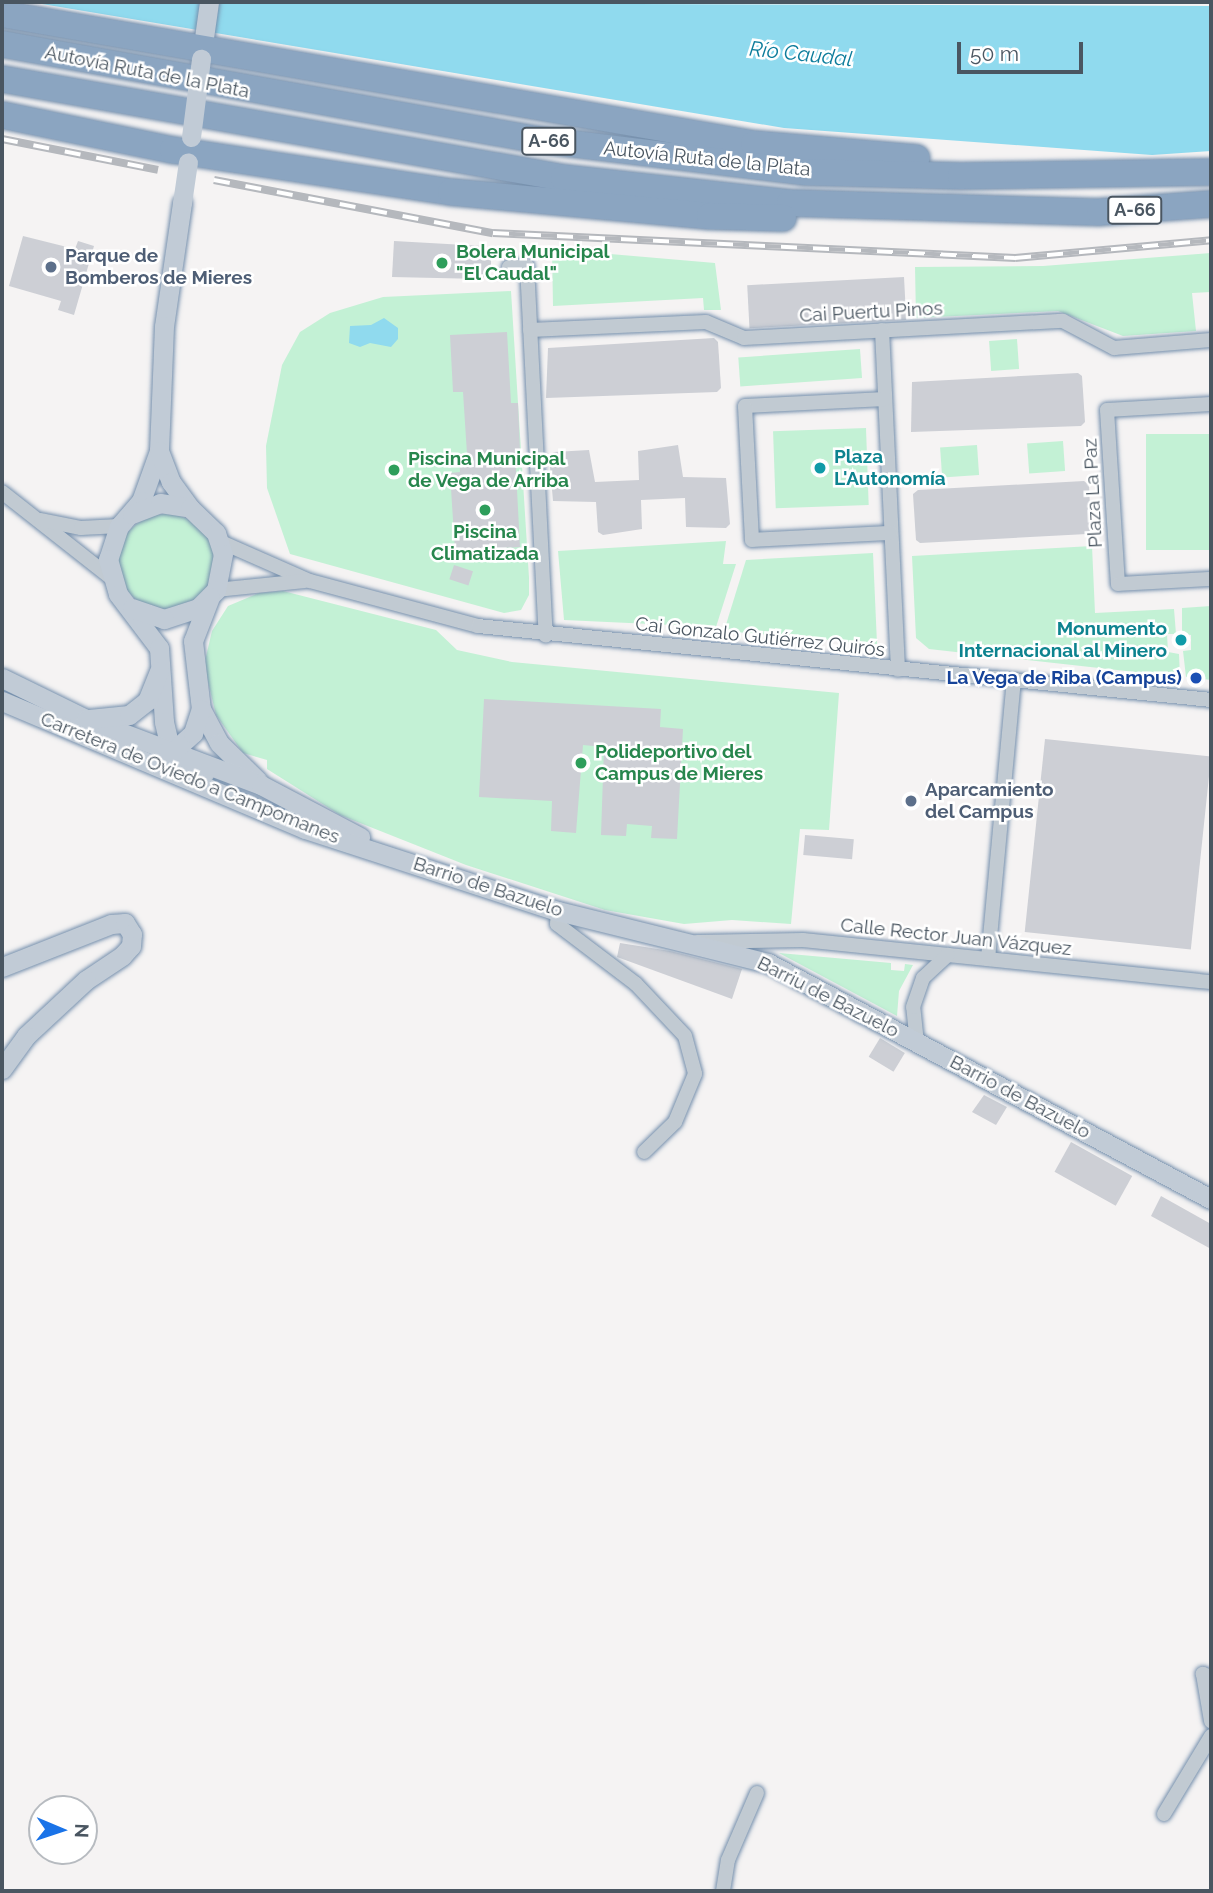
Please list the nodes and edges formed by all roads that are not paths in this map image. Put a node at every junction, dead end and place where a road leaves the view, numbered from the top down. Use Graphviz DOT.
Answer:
graph roads {
  1 [pos="209,2"];
  2 [pos="2,14"];
  3 [pos="2,44"];
  4 [pos="203,46"];
  5 [pos="2,79"];
  6 [pos="2,115"];
  7 [pos="189,151"];
  8 [pos="1211,172"];
  9 [pos="1102,175"];
  10 [pos="1211,204"];
  11 [pos="1059,211"];
  12 [pos="509,267"];
  13 [pos="530,330"];
  14 [pos="881,330"];
  15 [pos="1211,340"];
  16 [pos="885,398"];
  17 [pos="1211,404"];
  18 [pos="159,451"];
  19 [pos="2,492"];
  20 [pos="190,508"];
  21 [pos="38,519"];
  22 [pos="125,520"];
  23 [pos="891,533"];
  24 [pos="221,542"];
  25 [pos="110,576"];
  26 [pos="1211,579"];
  27 [pos="310,582"];
  28 [pos="213,593"];
  29 [pos="132,608"];
  30 [pos="546,636"];
  31 [pos="161,664"];
  32 [pos="898,670"];
  33 [pos="2,678"];
  34 [pos="1014,681"];
  35 [pos="1211,700"];
  36 [pos="5,705"];
  37 [pos="201,709"];
  38 [pos="86,719"];
  39 [pos="99,742"];
  40 [pos="171,753"];
  41 [pos="261,785"];
  42 [pos="245,804"];
  43 [pos="402,858"];
  44 [pos="558,911"];
  45 [pos="697,942"];
  46 [pos="948,955"];
  47 [pos="988,959"];
  48 [pos="2,967"];
  49 [pos="1211,982"];
  50 [pos="917,1043"];
  51 [pos="2,1069"];
  52 [pos="644,1153"];
  53 [pos="1211,1199"];
  54 [pos="1211,1677"];
  55 [pos="1211,1721"];
  56 [pos="1211,1736"];
  57 [pos="757,1793"];
  58 [pos="1164,1814"];
  59 [pos="723,1891"];
  1 -- 4 [label="street"];
  2 -- 4 [label="highway"];
  3 -- 9 [label="highway, Autovía Ruta de la Plata / A-66"];
  4 -- 7 [label="street, bridge"];
  4 -- 9 [label="highway"];
  5 -- 11 [label="highway, Autovía Ruta de la Plata / A-66"];
  6 -- 7 [label="highway"];
  7 -- 11 [label="highway"];
  7 -- 18 [label="street, bridge"];
  8 -- 9 [label="highway, Autovía Ruta de la Plata / A-66"];
  10 -- 11 [label="highway, Autovía Ruta de la Plata / A-66"];
  12 -- 13 [label="street"];
  13 -- 14 [label="street, Cai Puertu Pinos"];
  13 -- 30 [label="street"];
  14 -- 15 [label="street, Cai Puertu Pinos"];
  14 -- 16 [label="street"];
  16 -- 23 [label="street"];
  16 -- 23 [label="street"];
  17 -- 26 [label="street, Plaza La Paz"];
  18 -- 20 [label="street"];
  18 -- 22 [label="street"];
  19 -- 21 [label="street"];
  20 -- 22 [label="street"];
  20 -- 24 [label="street"];
  21 -- 22 [label="street"];
  21 -- 25 [label="street"];
  22 -- 25 [label="street"];
  23 -- 32 [label="street"];
  24 -- 27 [label="street, Cai Gonzalo Gutiérrez Quirós"];
  24 -- 28 [label="street"];
  25 -- 29 [label="street"];
  27 -- 28 [label="street, Cai Gonzalo Gutiérrez Quirós"];
  27 -- 30 [label="street, Cai Gonzalo Gutiérrez Quirós"];
  28 -- 29 [label="street"];
  28 -- 37 [label="street"];
  29 -- 31 [label="street"];
  30 -- 32 [label="street, Cai Gonzalo Gutiérrez Quirós"];
  31 -- 38 [label="street"];
  31 -- 40 [label="street"];
  32 -- 34 [label="street, Cai Gonzalo Gutiérrez Quirós"];
  33 -- 38 [label="street, Carretera de Oviedo a Campomanes"];
  34 -- 35 [label="street, Cai Gonzalo Gutiérrez Quirós"];
  34 -- 47 [label="street"];
  36 -- 38 [label="street"];
  36 -- 39 [label="street, Carretera de Oviedo a Campomanes"];
  37 -- 40 [label="street"];
  37 -- 41 [label="street"];
  38 -- 40 [label="street, Carretera de Oviedo a Campomanes"];
  39 -- 40 [label="street"];
  39 -- 42 [label="street, Carretera de Oviedo a Campomanes"];
  40 -- 41 [label="street, Carretera de Oviedo a Campomanes"];
  40 -- 42 [label="street"];
  41 -- 43 [label="street, Carretera de Oviedo a Campomanes"];
  42 -- 43 [label="street, Carretera de Oviedo a Campomanes"];
  43 -- 44 [label="street, Barrio de Bazuelo"];
  44 -- 45 [label="street, Barrio de Bazuelo"];
  44 -- 52 [label="street"];
  45 -- 46 [label="street, Calle Rector Juan Vázquez"];
  45 -- 50 [label="street, Barriu de Bazuelo"];
  46 -- 47 [label="street, Calle Rector Juan Vázquez"];
  46 -- 50 [label="street"];
  47 -- 49 [label="street, Calle Rector Juan Vázquez"];
  48 -- 51 [label="street"];
  50 -- 53 [label="street, Barrio de Bazuelo"];
  54 -- 55 [label="street"];
  56 -- 58 [label="street"];
  57 -- 59 [label="street"];
}
